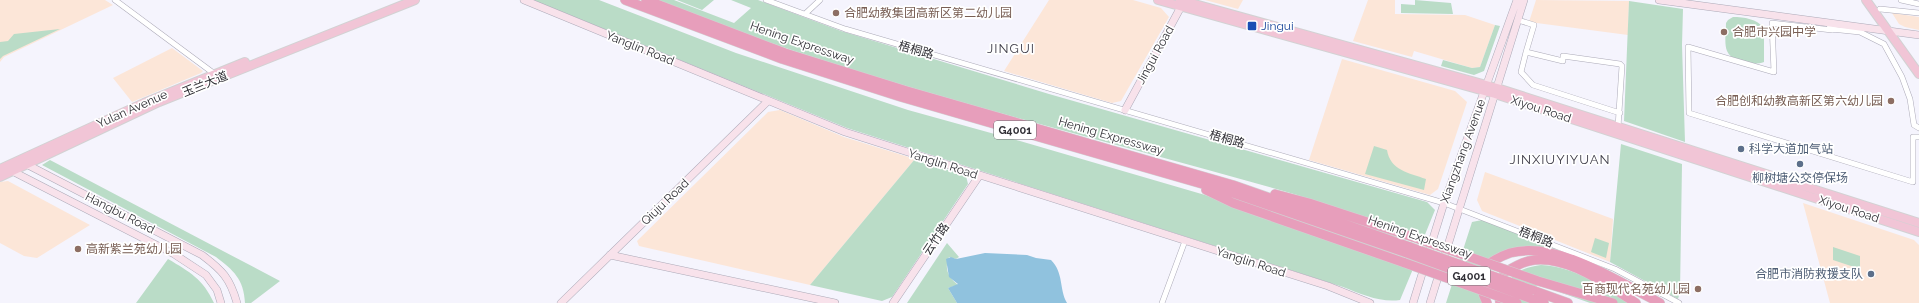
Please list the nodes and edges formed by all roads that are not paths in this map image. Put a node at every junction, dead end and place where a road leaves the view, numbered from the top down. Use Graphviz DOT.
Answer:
graph roads {
  1 [pos="115,0"];
  2 [pos="400,0"];
  3 [pos="414,0"];
  4 [pos="524,0"];
  5 [pos="625,0"];
  6 [pos="646,0"];
  7 [pos="766,0"];
  8 [pos="820,0"];
  9 [pos="1158,0"];
  10 [pos="1517,0"];
  11 [pos="1524,0"];
  12 [pos="1659,0"];
  13 [pos="1866,0"];
  14 [pos="1873,0"];
  15 [pos="1901,0"];
  16 [pos="1182,2"];
  17 [pos="1918,2"];
  18 [pos="1880,9"];
  19 [pos="1919,13"];
  20 [pos="805,14"];
  21 [pos="1518,20"];
  22 [pos="1830,26"];
  23 [pos="1893,31"];
  24 [pos="1919,35"];
  25 [pos="1526,52"];
  26 [pos="1919,64"];
  27 [pos="1919,74"];
  28 [pos="217,76"];
  29 [pos="1485,88"];
  30 [pos="181,90"];
  31 [pos="1496,91"];
  32 [pos="768,101"];
  33 [pos="1125,110"];
  34 [pos="1620,113"];
  35 [pos="1618,127"];
  36 [pos="1919,128"];
  37 [pos="1919,137"];
  38 [pos="26,164"];
  39 [pos="0,171"];
  40 [pos="12,171"];
  41 [pos="1175,173"];
  42 [pos="979,176"];
  43 [pos="0,177"];
  44 [pos="1444,203"];
  45 [pos="1459,208"];
  46 [pos="1917,222"];
  47 [pos="1919,233"];
  48 [pos="1185,241"];
  49 [pos="1408,250"];
  50 [pos="610,255"];
  51 [pos="1532,294"];
  52 [pos="221,303"];
  53 [pos="237,303"];
  54 [pos="561,303"];
  55 [pos="835,303"];
  56 [pos="893,303"];
  57 [pos="1162,303"];
  58 [pos="1370,303"];
  59 [pos="1413,303"];
  60 [pos="1430,303"];
  61 [pos="1487,303"];
  62 [pos="1500,303"];
  63 [pos="1517,303"];
  64 [pos="1544,303"];
  65 [pos="1568,303"];
  66 [pos="1613,303"];
  67 [pos="1636,303"];
  68 [pos="1660,303"];
  69 [pos="1678,303"];
  1 -- 28 [label="street"];
  2 -- 28 [label="main road, Yulan Avenue"];
  3 -- 28 [label="main road, 玉兰大道"];
  4 -- 32 [label="street, Yanglin Road"];
  5 -- 41 [label="highway, Hening Expressway / G4001"];
  6 -- 41 [label="highway, Hening Expressway / G4001"];
  7 -- 20 [label="street, 梧桐路"];
  8 -- 20 [label="street"];
  9 -- 16 [label="main road, Xiyou Road"];
  10 -- 29 [label="street, Xiangzhang Avenue"];
  11 -- 21 [label="street, Xiangzhang Avenue"];
  12 -- 22 [label="street"];
  13 -- 23 [label="main road"];
  14 -- 18 [label="main road"];
  15 -- 17 [label="street"];
  16 -- 29 [label="main road, Xiyou Road"];
  16 -- 33 [label="street, Jingui Road"];
  18 -- 19 [label="street"];
  18 -- 23 [label="main road"];
  20 -- 33 [label="street, 梧桐路"];
  21 -- 25 [label="street"];
  21 -- 31 [label="street, Xiangzhang Avenue"];
  22 -- 23 [label="street"];
  22 -- 36 [label="street"];
  22 -- 37 [label="street"];
  23 -- 24 [label="street"];
  23 -- 26 [label="main road"];
  23 -- 27 [label="main road"];
  25 -- 34 [label="street"];
  25 -- 34 [label="street"];
  28 -- 38 [label="main road, 玉兰大道"];
  28 -- 39 [label="main road, Yulan Avenue"];
  29 -- 31 [label="main road, Xiyou Road"];
  29 -- 44 [label="street, Xiangzhang Avenue"];
  30 -- 39 [label="main road"];
  31 -- 35 [label="main road, Xiyou Road"];
  31 -- 45 [label="street, Xiangzhang Avenue"];
  31 -- 47 [label="main road, Xiyou Road"];
  32 -- 42 [label="street, Yanglin Road"];
  32 -- 50 [label="street, Qiuju Road"];
  33 -- 44 [label="street, 梧桐路"];
  34 -- 35 [label="street"];
  35 -- 46 [label="main road, Xiyou Road"];
  38 -- 40 [label="main road, 玉兰大道"];
  38 -- 53 [label="street, Hangbu Road"];
  40 -- 43 [label="main road, 玉兰大道"];
  40 -- 52 [label="street, Hangbu Road"];
  41 -- 49 [label="highway"];
  41 -- 49 [label="highway"];
  42 -- 48 [label="street, Yanglin Road"];
  42 -- 56 [label="street, 云竹路"];
  44 -- 45 [label="street, 梧桐路"];
  44 -- 59 [label="street, Xiangzhang Avenue"];
  45 -- 60 [label="street, Xiangzhang Avenue"];
  45 -- 69 [label="street, 梧桐路"];
  48 -- 57 [label="street"];
  48 -- 58 [label="street, Yanglin Road"];
  49 -- 51 [label="highway, Hening Expressway / G4001, bridge"];
  49 -- 63 [label="highway, bridge"];
  49 -- 66 [label="highway, bridge"];
  50 -- 54 [label="street, Qiuju Road"];
  50 -- 55 [label="street"];
  51 -- 64 [label="highway, Hening Expressway / G4001"];
  51 -- 65 [label="highway, Hening Expressway / G4001"];
  61 -- 68 [label="highway"];
  62 -- 67 [label="highway"];
}
